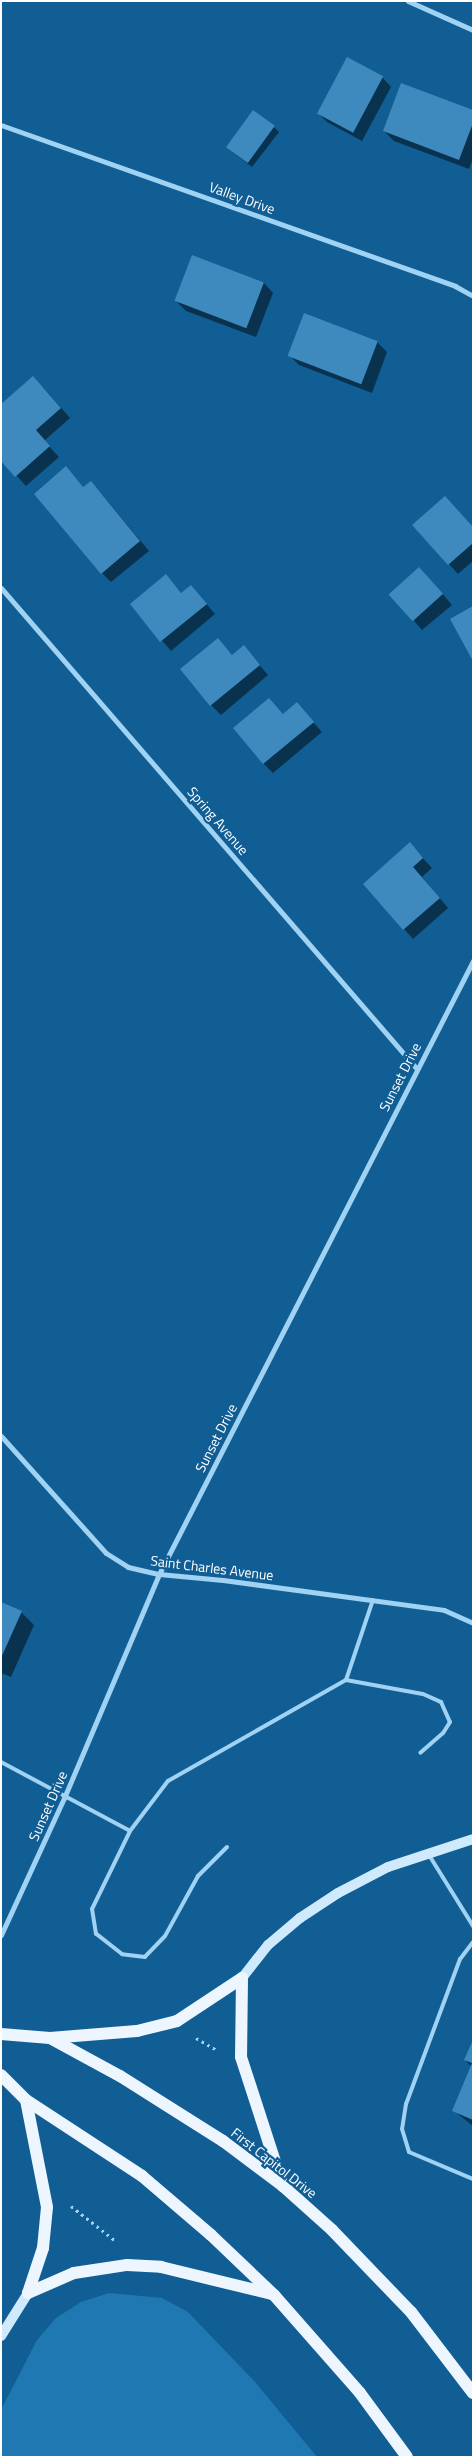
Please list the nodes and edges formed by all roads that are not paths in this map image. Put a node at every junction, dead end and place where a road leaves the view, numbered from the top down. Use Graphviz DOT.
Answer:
graph roads {
  1 [pos="408,1"];
  2 [pos="473,30"];
  3 [pos="1,125"];
  4 [pos="473,296"];
  5 [pos="1,588"];
  6 [pos="473,961"];
  7 [pos="417,1069"];
  8 [pos="1,1436"];
  9 [pos="159,1574"];
  10 [pos="373,1600"];
  11 [pos="473,1623"];
  12 [pos="346,1680"];
  13 [pos="420,1753"];
  14 [pos="1,1762"];
  15 [pos="64,1798"];
  16 [pos="130,1831"];
  17 [pos="473,1839"];
  18 [pos="228,1847"];
  19 [pos="428,1854"];
  20 [pos="473,1926"];
  21 [pos="1,1935"];
  22 [pos="473,1942"];
  23 [pos="242,1978"];
  24 [pos="1,2034"];
  25 [pos="50,2038"];
  26 [pos="1,2075"];
  27 [pos="26,2100"];
  28 [pos="473,2179"];
  29 [pos="283,2186"];
  30 [pos="28,2293"];
  31 [pos="274,2295"];
  32 [pos="1,2336"];
  33 [pos="473,2393"];
  34 [pos="407,2457"];
  1 -- 2 [label="street"];
  3 -- 4 [label="street, Valley Drive"];
  5 -- 7 [label="street, Spring Avenue"];
  6 -- 7 [label="street, Sunset Drive"];
  7 -- 9 [label="street, Sunset Drive"];
  8 -- 9 [label="street, Saint Charles Avenue"];
  9 -- 10 [label="street, Saint Charles Avenue"];
  9 -- 15 [label="street, Sunset Drive"];
  10 -- 11 [label="street, Saint Charles Avenue"];
  10 -- 12 [label="lane"];
  12 -- 13 [label="lane"];
  12 -- 16 [label="lane"];
  14 -- 15 [label="lane"];
  15 -- 16 [label="lane"];
  15 -- 21 [label="street, Sunset Drive"];
  16 -- 18 [label="lane"];
  17 -- 19 [label="street"];
  19 -- 20 [label="lane"];
  19 -- 23 [label="street"];
  22 -- 28 [label="lane"];
  23 -- 25 [label="main road"];
  23 -- 29 [label="main road"];
  24 -- 25 [label="main road, First Capitol Drive"];
  25 -- 29 [label="main road, First Capitol Drive"];
  26 -- 27 [label="main road"];
  27 -- 30 [label="main road"];
  27 -- 31 [label="main road"];
  29 -- 33 [label="main road, First Capitol Drive"];
  30 -- 31 [label="main road"];
  30 -- 32 [label="street"];
  31 -- 34 [label="main road"];
}
